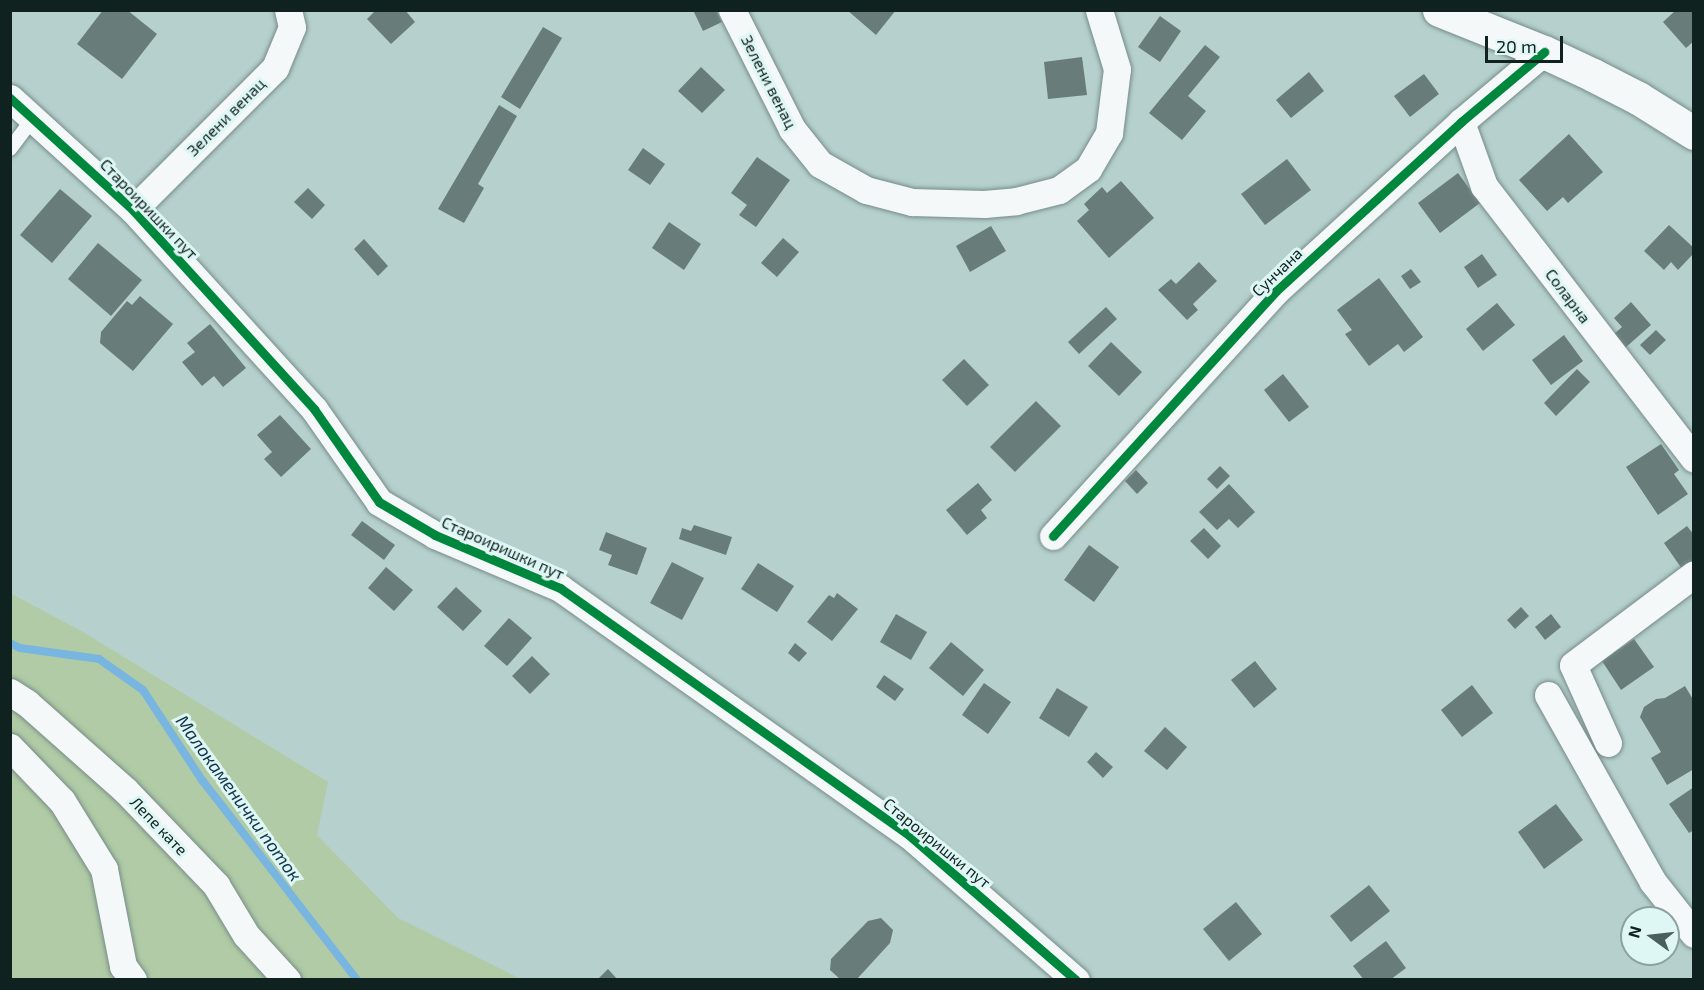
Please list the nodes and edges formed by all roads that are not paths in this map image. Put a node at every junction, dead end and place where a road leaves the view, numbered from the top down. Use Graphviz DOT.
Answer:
graph roads {
  1 [pos="288,10"];
  2 [pos="732,10"];
  3 [pos="1099,10"];
  4 [pos="1439,10"];
  5 [pos="1544,52"];
  6 [pos="10,98"];
  7 [pos="33,118"];
  8 [pos="1461,122"];
  9 [pos="1694,134"];
  10 [pos="10,149"];
  11 [pos="133,210"];
  12 [pos="1694,459"];
  13 [pos="1053,536"];
  14 [pos="1694,574"];
  15 [pos="10,692"];
  16 [pos="1548,695"];
  17 [pos="1608,743"];
  18 [pos="10,747"];
  19 [pos="1694,934"];
  20 [pos="133,980"];
  21 [pos="287,980"];
  22 [pos="1076,980"];
  1 -- 11 [label="street, Зелени венац"];
  2 -- 3 [label="street, Зелени венац"];
  4 -- 5 [label="street"];
  5 -- 8 [label="street, Сунчана"];
  5 -- 9 [label="street"];
  6 -- 7 [label="street, Староиришки пут"];
  7 -- 10 [label="lane"];
  7 -- 11 [label="street, Староиришки пут"];
  8 -- 12 [label="street, Соларна"];
  8 -- 13 [label="street, Сунчана"];
  11 -- 22 [label="street, Староиришки пут"];
  14 -- 17 [label="street"];
  15 -- 21 [label="street, Лепе кате"];
  16 -- 19 [label="street"];
  18 -- 20 [label="street"];
}
